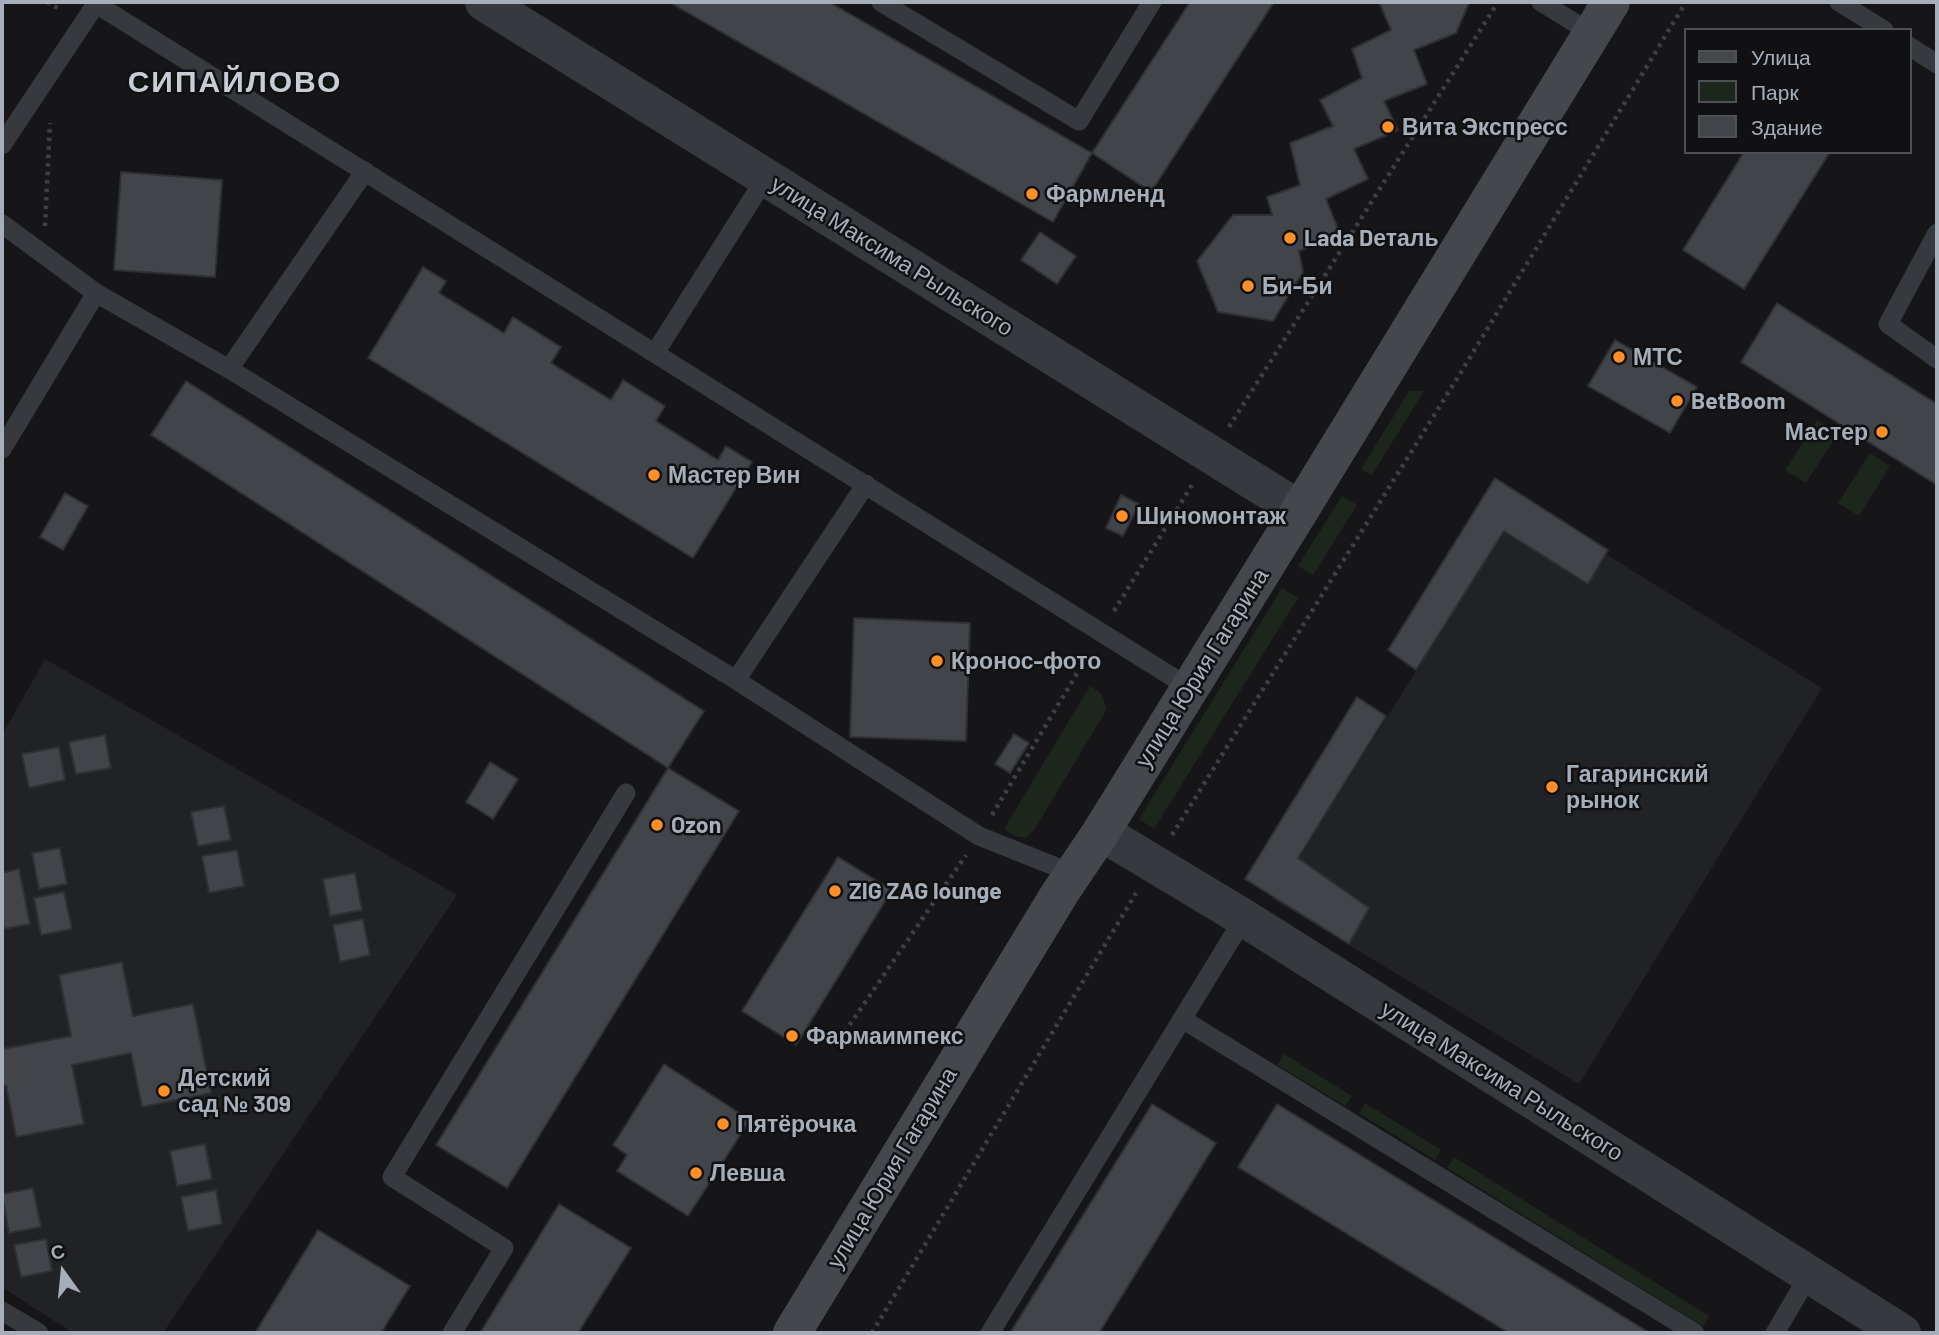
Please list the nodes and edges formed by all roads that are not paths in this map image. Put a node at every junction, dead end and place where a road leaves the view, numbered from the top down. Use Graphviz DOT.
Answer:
graph roads {
  1 [pos="484,2"];
  2 [pos="881,2"];
  3 [pos="1152,2"];
  4 [pos="1541,2"];
  5 [pos="1839,2"];
  6 [pos="94,3"];
  7 [pos="1601,17"];
  8 [pos="1881,28"];
  9 [pos="1911,47"];
  10 [pos="1937,64"];
  11 [pos="2,145"];
  12 [pos="365,172"];
  13 [pos="766,177"];
  14 [pos="2,224"];
  15 [pos="1937,233"];
  16 [pos="96,293"];
  17 [pos="655,353"];
  18 [pos="1937,359"];
  19 [pos="229,369"];
  20 [pos="2,449"];
  21 [pos="866,484"];
  22 [pos="1300,510"];
  23 [pos="736,681"];
  24 [pos="1189,688"];
  25 [pos="625,793"];
  26 [pos="1101,832"];
  27 [pos="1073,874"];
  28 [pos="1244,918"];
  29 [pos="1181,1019"];
  30 [pos="1809,1275"];
  31 [pos="2,1311"];
  32 [pos="39,1333"];
  33 [pos="452,1333"];
  34 [pos="792,1333"];
  35 [pos="990,1333"];
  36 [pos="1695,1333"];
  37 [pos="1775,1333"];
  38 [pos="1902,1333"];
  1 -- 13 [label="street, улица Максима Рыльского"];
  2 -- 3 [label="lane"];
  4 -- 7 [label="lane"];
  5 -- 8 [label="lane"];
  6 -- 11 [label="lane"];
  6 -- 12 [label="lane"];
  7 -- 22 [label="main road, улица Юрия Гагарина"];
  9 -- 10 [label="lane"];
  12 -- 17 [label="lane"];
  12 -- 19 [label="lane"];
  13 -- 17 [label="lane"];
  13 -- 22 [label="street, улица Максима Рыльского"];
  14 -- 16 [label="lane"];
  15 -- 18 [label="lane"];
  16 -- 19 [label="lane"];
  16 -- 20 [label="lane"];
  17 -- 21 [label="lane"];
  19 -- 23 [label="lane"];
  21 -- 23 [label="lane"];
  21 -- 24 [label="lane"];
  22 -- 24 [label="main road, улица Юрия Гагарина"];
  23 -- 27 [label="lane"];
  24 -- 26 [label="main road, улица Юрия Гагарина"];
  25 -- 33 [label="lane"];
  26 -- 27 [label="main road, улица Юрия Гагарина"];
  26 -- 28 [label="street, улица Максима Рыльского"];
  27 -- 34 [label="main road, улица Юрия Гагарина"];
  28 -- 29 [label="lane"];
  28 -- 30 [label="street, улица Максима Рыльского"];
  29 -- 35 [label="lane"];
  29 -- 36 [label="lane"];
  30 -- 37 [label="lane"];
  30 -- 38 [label="street, улица Максима Рыльского"];
  31 -- 32 [label="lane"];
}
